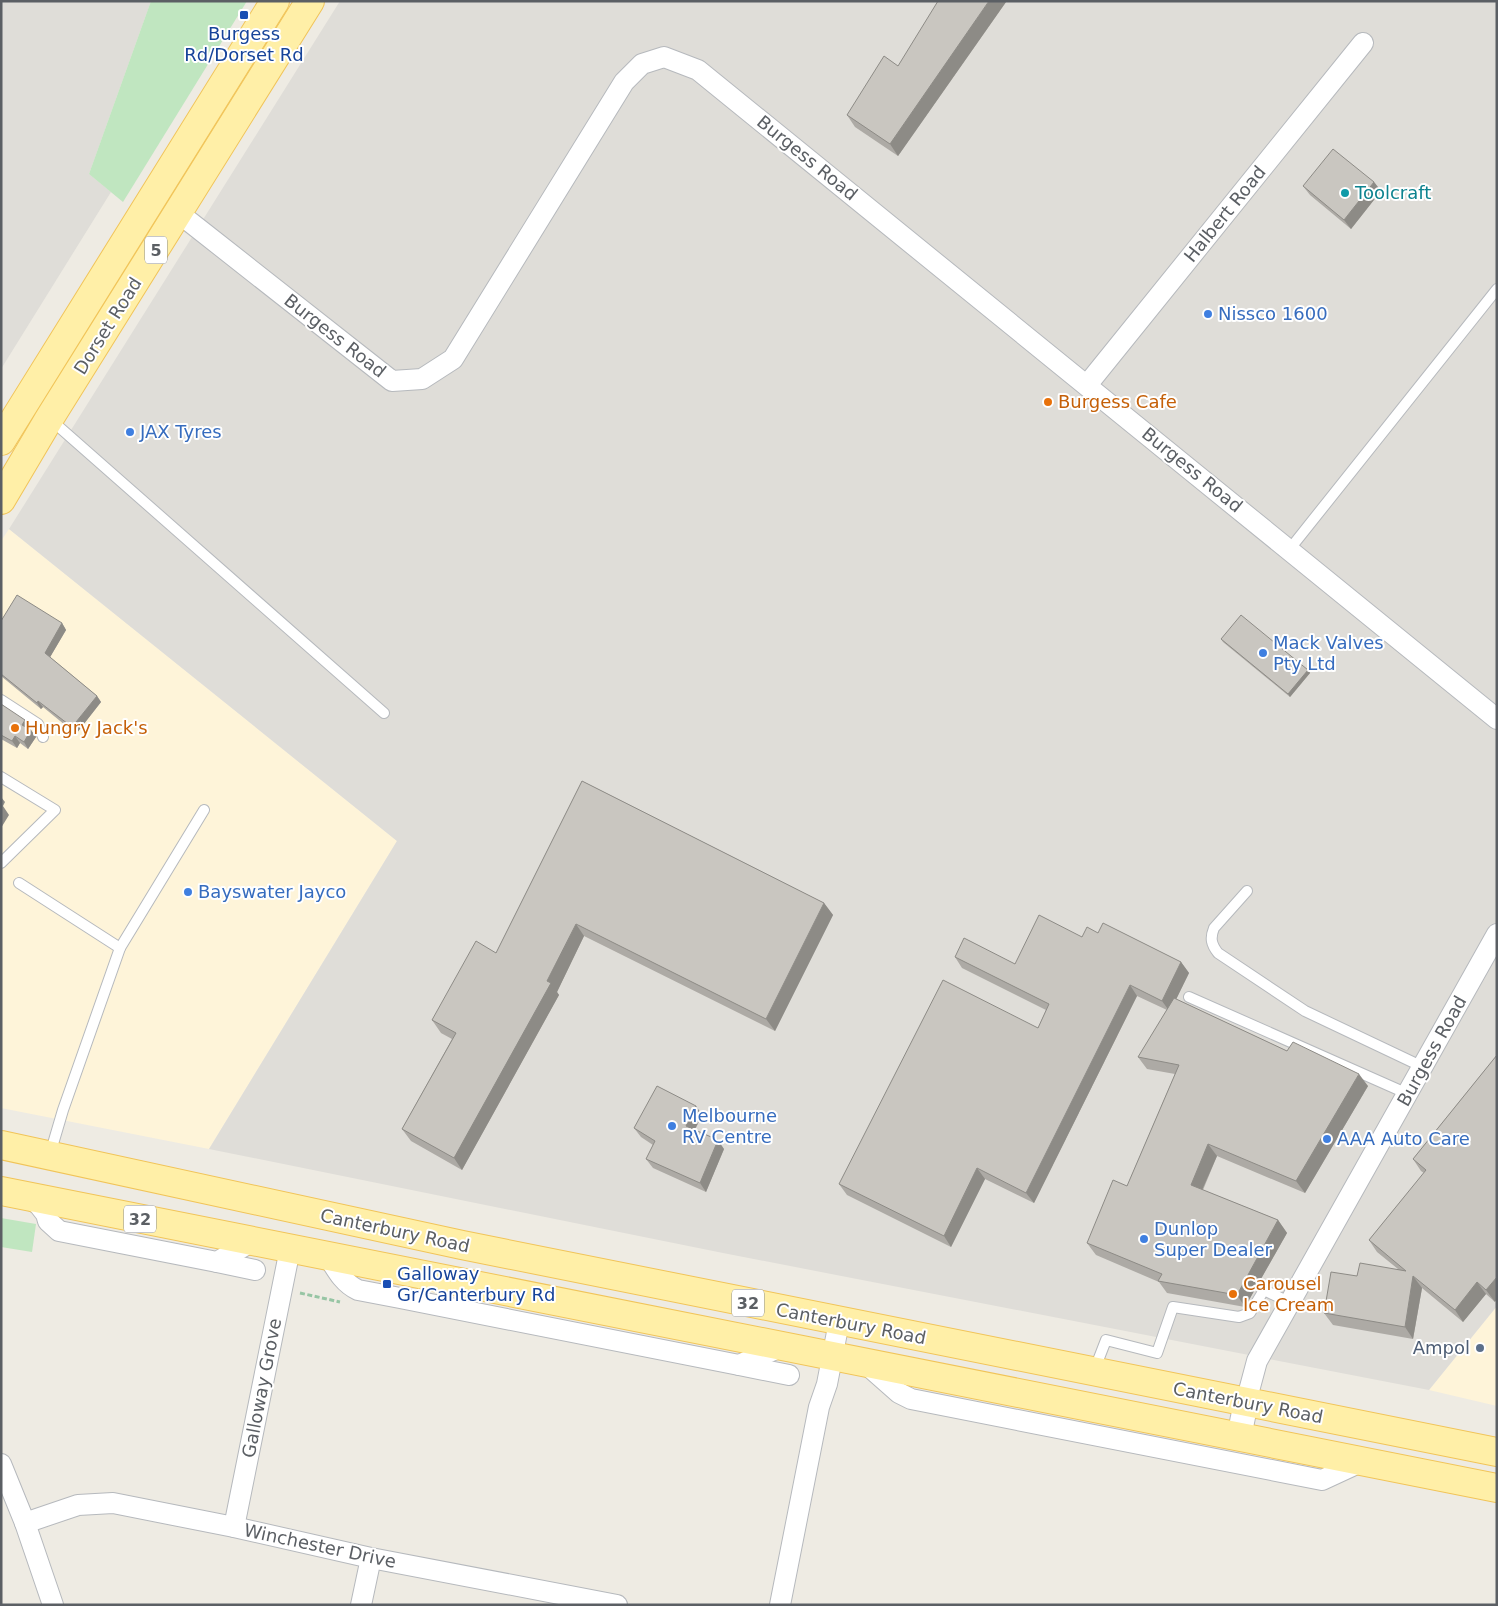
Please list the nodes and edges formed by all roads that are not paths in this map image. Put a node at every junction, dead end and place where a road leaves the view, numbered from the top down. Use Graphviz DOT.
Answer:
graph roads {
  1 [pos="276,1"];
  2 [pos="310,1"];
  3 [pos="1363,43"];
  4 [pos="152,198"];
  5 [pos="178,214"];
  6 [pos="1497,289"];
  7 [pos="1087,385"];
  8 [pos="49,419"];
  9 [pos="1,441"];
  10 [pos="1,500"];
  11 [pos="1289,550"];
  12 [pos="1,700"];
  13 [pos="384,713"];
  14 [pos="1497,719"];
  15 [pos="43,737"];
  16 [pos="1,777"];
  17 [pos="204,810"];
  18 [pos="1,863"];
  19 [pos="19,882"];
  20 [pos="1247,891"];
  21 [pos="1497,934"];
  22 [pos="120,948"];
  23 [pos="1189,997"];
  24 [pos="1423,1067"];
  25 [pos="1408,1094"];
  26 [pos="1,1145"];
  27 [pos="50,1156"];
  28 [pos="1,1191"];
  29 [pos="28,1197"];
  30 [pos="298,1210"];
  31 [pos="253,1241"];
  32 [pos="290,1249"];
  33 [pos="328,1256"];
  34 [pos="217,1262"];
  35 [pos="255,1270"];
  36 [pos="1291,1303"];
  37 [pos="834,1321"];
  38 [pos="783,1346"];
  39 [pos="828,1355"];
  40 [pos="864,1362"];
  41 [pos="739,1365"];
  42 [pos="1093,1372"];
  43 [pos="789,1375"];
  44 [pos="1246,1402"];
  45 [pos="1239,1437"];
  46 [pos="1497,1452"];
  47 [pos="1363,1461"];
  48 [pos="1,1464"];
  49 [pos="1497,1488"];
  50 [pos="25,1523"];
  51 [pos="234,1527"];
  52 [pos="371,1558"];
  53 [pos="53,1605"];
  54 [pos="361,1605"];
  55 [pos="617,1605"];
  56 [pos="780,1605"];
  1 -- 4 [label="main road, Dorset Road / 5"];
  2 -- 5 [label="main road, Dorset Road / 5"];
  3 -- 7 [label="street, Halbert Road"];
  4 -- 5 [label="main road"];
  4 -- 9 [label="main road, Dorset Road / 5"];
  5 -- 7 [label="street, Burgess Road"];
  5 -- 8 [label="main road, Dorset Road / 5"];
  6 -- 11 [label="lane"];
  7 -- 11 [label="street, Burgess Road"];
  8 -- 10 [label="main road, Dorset Road / 5"];
  8 -- 13 [label="lane"];
  11 -- 14 [label="street, Burgess Road"];
  12 -- 15 [label="lane"];
  16 -- 18 [label="lane"];
  17 -- 22 [label="lane"];
  19 -- 22 [label="lane"];
  20 -- 24 [label="lane"];
  21 -- 24 [label="street, Burgess Road"];
  22 -- 27 [label="lane"];
  23 -- 25 [label="lane"];
  24 -- 25 [label="street, Burgess Road"];
  25 -- 36 [label="street, Burgess Road"];
  26 -- 27 [label="main road, Canterbury Road / 32"];
  27 -- 30 [label="main road, Canterbury Road / 32"];
  28 -- 29 [label="main road, Canterbury Road / 32"];
  29 -- 31 [label="main road, Canterbury Road / 32"];
  29 -- 34 [label="street"];
  30 -- 32 [label="main road"];
  30 -- 37 [label="main road, Canterbury Road / 32"];
  31 -- 32 [label="main road, Canterbury Road / 32"];
  31 -- 34 [label="street"];
  32 -- 33 [label="main road, Canterbury Road / 32"];
  32 -- 51 [label="street, Galloway Grove"];
  33 -- 38 [label="main road, Canterbury Road / 32"];
  33 -- 41 [label="street"];
  34 -- 35 [label="street"];
  36 -- 42 [label="lane"];
  36 -- 44 [label="street, Burgess Road"];
  37 -- 39 [label="street"];
  37 -- 42 [label="main road, Canterbury Road / 32"];
  38 -- 39 [label="main road, Canterbury Road / 32"];
  38 -- 41 [label="street, Canterbury Road"];
  39 -- 40 [label="main road, Canterbury Road / 32"];
  39 -- 56 [label="street"];
  40 -- 45 [label="main road, Canterbury Road / 32"];
  40 -- 47 [label="street, Canterbury Road"];
  41 -- 43 [label="street"];
  42 -- 44 [label="main road, Canterbury Road / 32"];
  44 -- 45 [label="street, Burgess Road"];
  44 -- 46 [label="main road, Canterbury Road / 32"];
  45 -- 47 [label="main road, Canterbury Road / 32"];
  47 -- 49 [label="main road, Canterbury Road / 32"];
  48 -- 50 [label="street"];
  50 -- 51 [label="street, Winchester Drive"];
  50 -- 53 [label="street"];
  51 -- 52 [label="street, Winchester Drive"];
  52 -- 54 [label="street"];
  52 -- 55 [label="street, Winchester Drive"];
}
